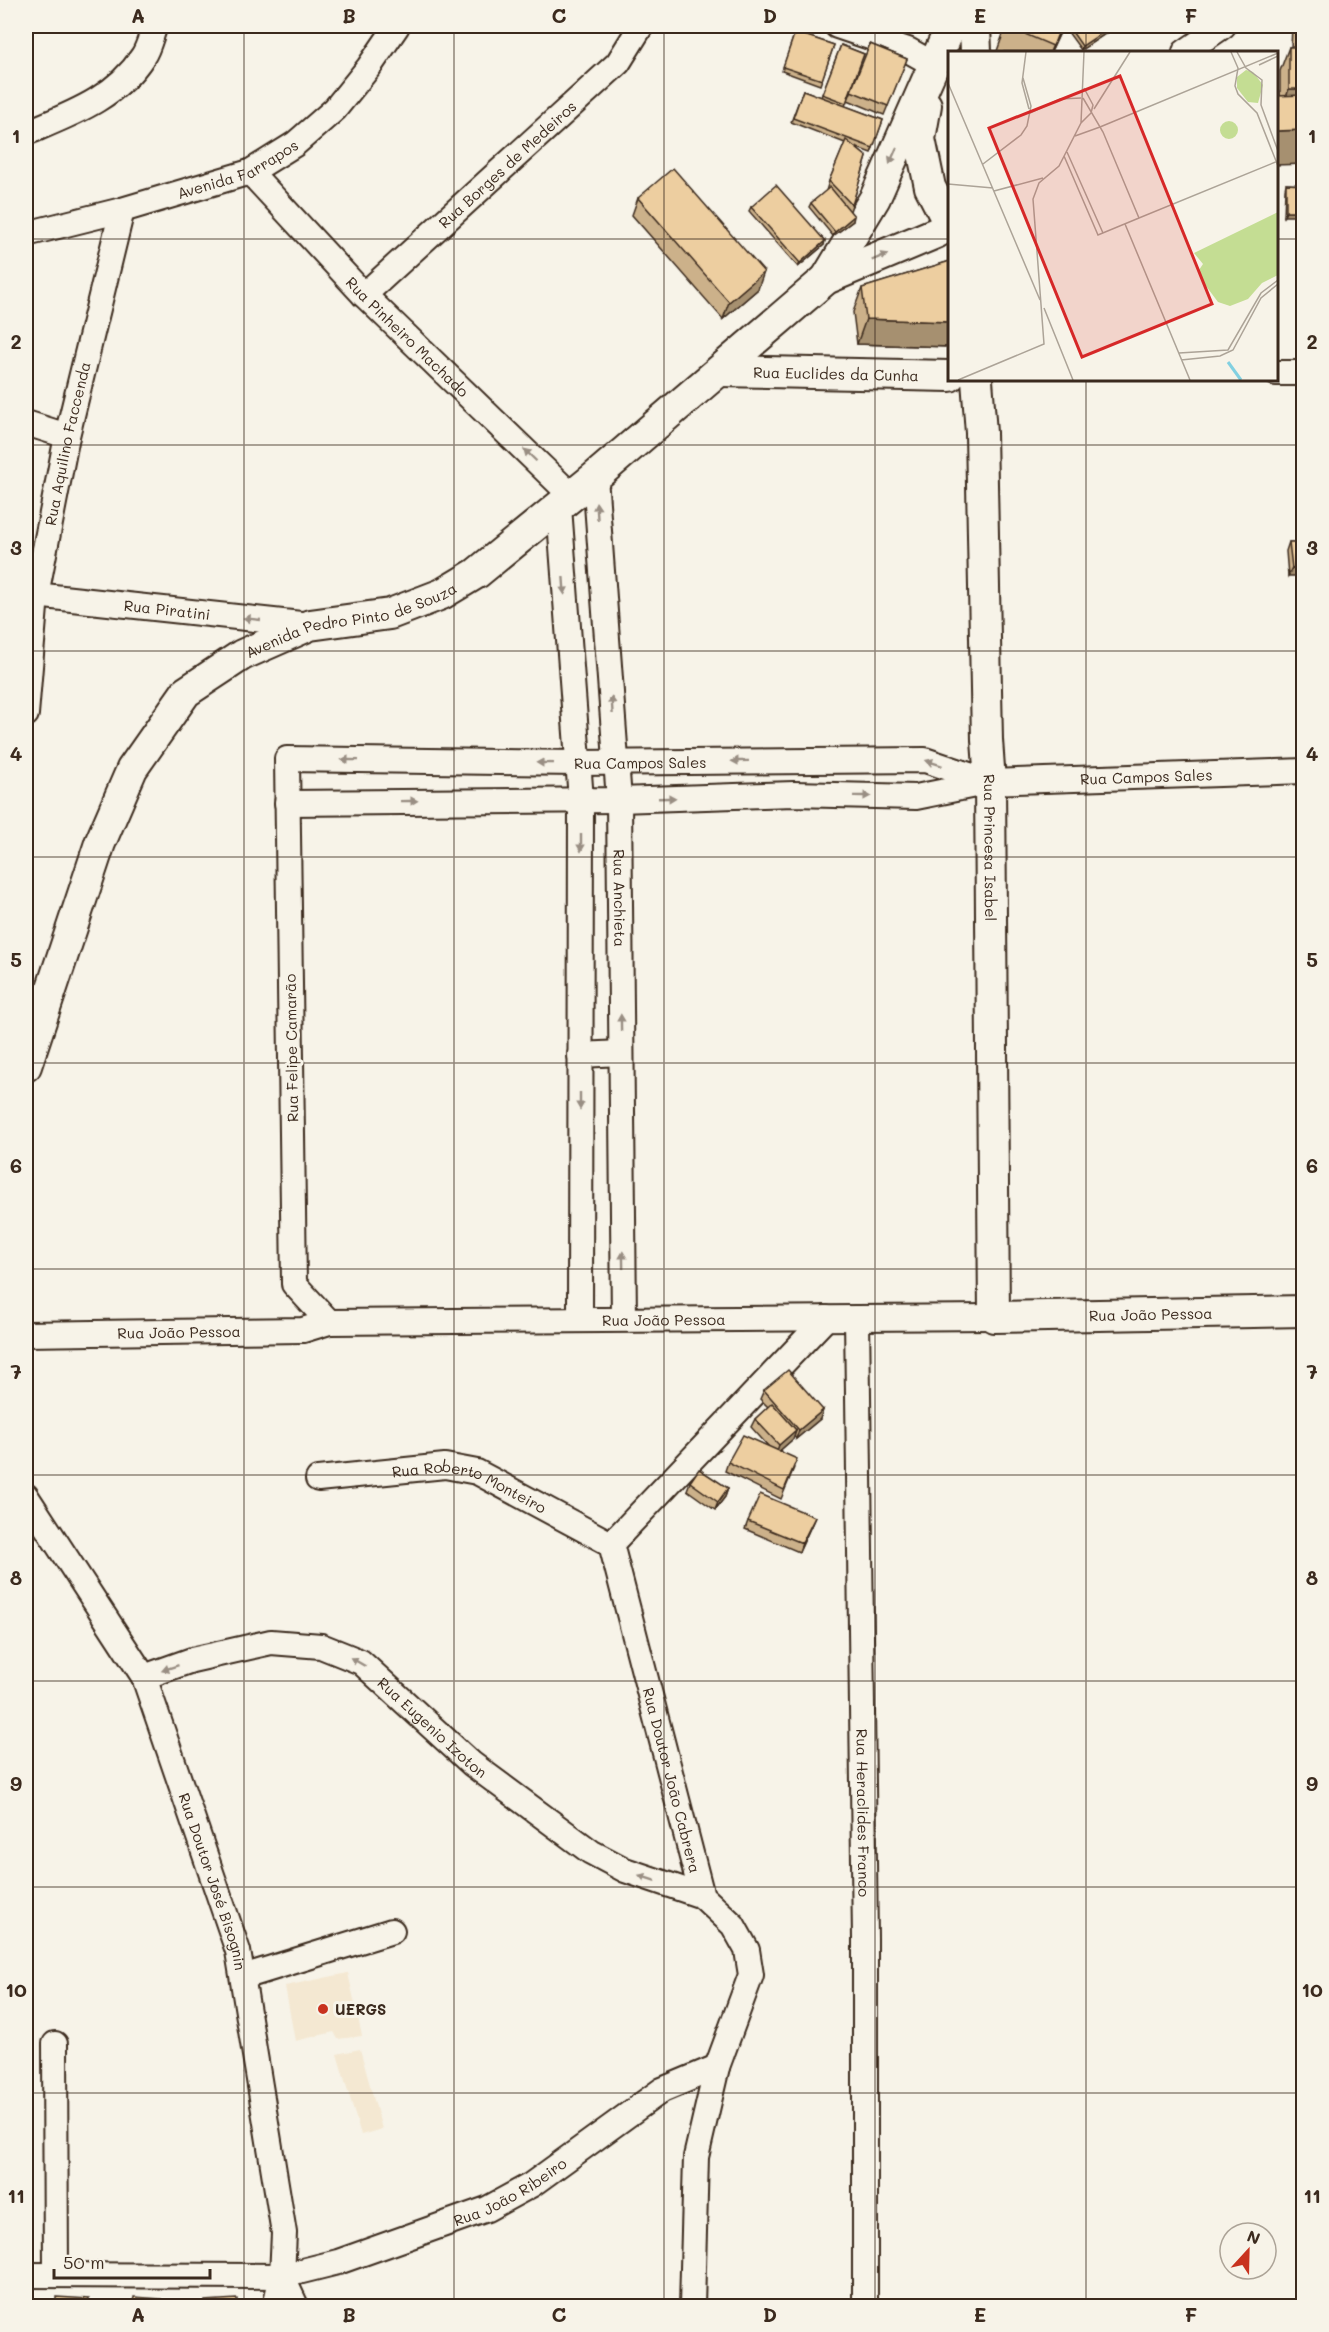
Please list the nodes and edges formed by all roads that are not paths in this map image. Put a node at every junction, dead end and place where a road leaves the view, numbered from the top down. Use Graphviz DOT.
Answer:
graph roads {
  1 [pos="155,26"];
  2 [pos="397,26"];
  3 [pos="641,26"];
  4 [pos="837,26"];
  5 [pos="951,26"];
  6 [pos="975,26"];
  7 [pos="1223,26"];
  8 [pos="976,51"];
  9 [pos="1186,51"];
  10 [pos="933,64"];
  11 [pos="26,133"];
  12 [pos="249,172"];
  13 [pos="122,210"];
  14 [pos="948,223"];
  15 [pos="948,226"];
  16 [pos="26,234"];
  17 [pos="826,279"];
  18 [pos="364,295"];
  19 [pos="720,371"];
  20 [pos="1278,373"];
  21 [pos="1304,373"];
  22 [pos="948,376"];
  23 [pos="977,381"];
  24 [pos="26,423"];
  25 [pos="67,435"];
  26 [pos="575,494"];
  27 [pos="31,595"];
  28 [pos="310,625"];
  29 [pos="26,714"];
  30 [pos="288,759"];
  31 [pos="792,760"];
  32 [pos="577,763"];
  33 [pos="616,763"];
  34 [pos="1304,771"];
  35 [pos="990,782"];
  36 [pos="794,794"];
  37 [pos="581,800"];
  38 [pos="619,800"];
  39 [pos="287,803"];
  40 [pos="621,1053"];
  41 [pos="580,1055"];
  42 [pos="26,1066"];
  43 [pos="1304,1311"];
  44 [pos="994,1317"];
  45 [pos="826,1318"];
  46 [pos="857,1318"];
  47 [pos="580,1319"];
  48 [pos="624,1319"];
  49 [pos="329,1322"];
  50 [pos="26,1334"];
  51 [pos="318,1479"];
  52 [pos="26,1496"];
  53 [pos="611,1544"];
  54 [pos="144,1677"];
  55 [pos="702,1896"];
  56 [pos="392,1931"];
  57 [pos="243,1977"];
  58 [pos="55,2044"];
  59 [pos="717,2067"];
  60 [pos="26,2275"];
  61 [pos="56,2275"];
  62 [pos="282,2276"];
  63 [pos="275,2307"];
  64 [pos="296,2307"];
  65 [pos="692,2307"];
  66 [pos="865,2307"];
  1 -- 11 [label="street"];
  2 -- 12 [label="street, Avenida Farrapos"];
  3 -- 18 [label="street, Rua Borges de Medeiros"];
  4 -- 10 [label="street"];
  5 -- 10 [label="main road, Avenida Pedro Pinto de Souza"];
  6 -- 8 [label="main road"];
  7 -- 9 [label="street"];
  10 -- 14 [label="main road"];
  10 -- 17 [label="main road, Avenida Pedro Pinto de Souza, one-way"];
  12 -- 13 [label="street, Avenida Farrapos"];
  12 -- 18 [label="street, Rua Pinheiro Machado"];
  13 -- 16 [label="street, Avenida Farrapos"];
  13 -- 25 [label="street, Rua Aquilino Faccenda"];
  17 -- 15 [label="main road, Avenida Pedro Pinto de Souza, one-way"];
  17 -- 19 [label="main road, Avenida Pedro Pinto de Souza"];
  26 -- 18 [label="street, Rua Pinheiro Machado, one-way"];
  19 -- 22 [label="main road, Rua Euclides da Cunha"];
  19 -- 26 [label="main road, Avenida Pedro Pinto de Souza"];
  20 -- 21 [label="street"];
  23 -- 35 [label="main road, Rua Princesa Isabel"];
  24 -- 25 [label="street"];
  25 -- 27 [label="street, Rua Aquilino Faccenda"];
  26 -- 28 [label="main road, Avenida Pedro Pinto de Souza"];
  26 -- 32 [label="street, one-way"];
  33 -- 26 [label="street, Rua Anchieta, one-way"];
  28 -- 27 [label="street, Rua Piratini, one-way"];
  27 -- 29 [label="street, Rua Aquilino Faccenda"];
  28 -- 42 [label="main road, Avenida Pedro Pinto de Souza"];
  32 -- 30 [label="street, Rua Campos Sales, one-way"];
  30 -- 39 [label="street, Rua Felipe Camarão"];
  31 -- 33 [label="street, Rua Campos Sales, one-way"];
  35 -- 31 [label="street, Rua Campos Sales, one-way"];
  31 -- 36 [label="street"];
  32 -- 33 [label="street, Rua Campos Sales"];
  32 -- 37 [label="street"];
  33 -- 38 [label="street, Rua Anchieta"];
  34 -- 35 [label="street, Rua Campos Sales"];
  36 -- 35 [label="street, Rua Campos Sales, one-way"];
  35 -- 44 [label="main road, Rua Princesa Isabel"];
  38 -- 36 [label="street, Rua Campos Sales, one-way"];
  37 -- 38 [label="street, Rua Campos Sales"];
  39 -- 37 [label="street, Rua Campos Sales, one-way"];
  37 -- 41 [label="street, one-way"];
  40 -- 38 [label="street, Rua Anchieta, one-way"];
  39 -- 49 [label="street, Rua Felipe Camarão"];
  40 -- 41 [label="street"];
  48 -- 40 [label="street, Rua Anchieta, one-way"];
  41 -- 47 [label="street, one-way"];
  43 -- 44 [label="main road, Rua João Pessoa"];
  44 -- 46 [label="street, Rua João Pessoa"];
  45 -- 46 [label="street, Rua João Pessoa"];
  45 -- 48 [label="street, Rua João Pessoa"];
  45 -- 53 [label="street"];
  46 -- 66 [label="street, Rua Heraclides Franco"];
  47 -- 48 [label="street, Rua João Pessoa"];
  47 -- 49 [label="street, Rua João Pessoa"];
  49 -- 50 [label="street, Rua João Pessoa"];
  51 -- 53 [label="street, Rua Roberto Monteiro"];
  52 -- 54 [label="street, Rua Doutor José Bisognin"];
  53 -- 55 [label="street, Rua Doutor João Cabrera"];
  55 -- 54 [label="street, Rua Eugenio Izoton, one-way"];
  54 -- 57 [label="street, Rua Doutor José Bisognin"];
  55 -- 59 [label="street"];
  56 -- 57 [label="street"];
  57 -- 62 [label="street, Rua Doutor José Bisognin"];
  58 -- 61 [label="street"];
  59 -- 62 [label="street, Rua João Ribeiro"];
  59 -- 65 [label="street"];
  60 -- 61 [label="street, Rua João Ribeiro"];
  61 -- 62 [label="street, Rua João Ribeiro"];
  62 -- 63 [label="street, Rua Doutor José Bisognin"];
  62 -- 64 [label="street"];
}
